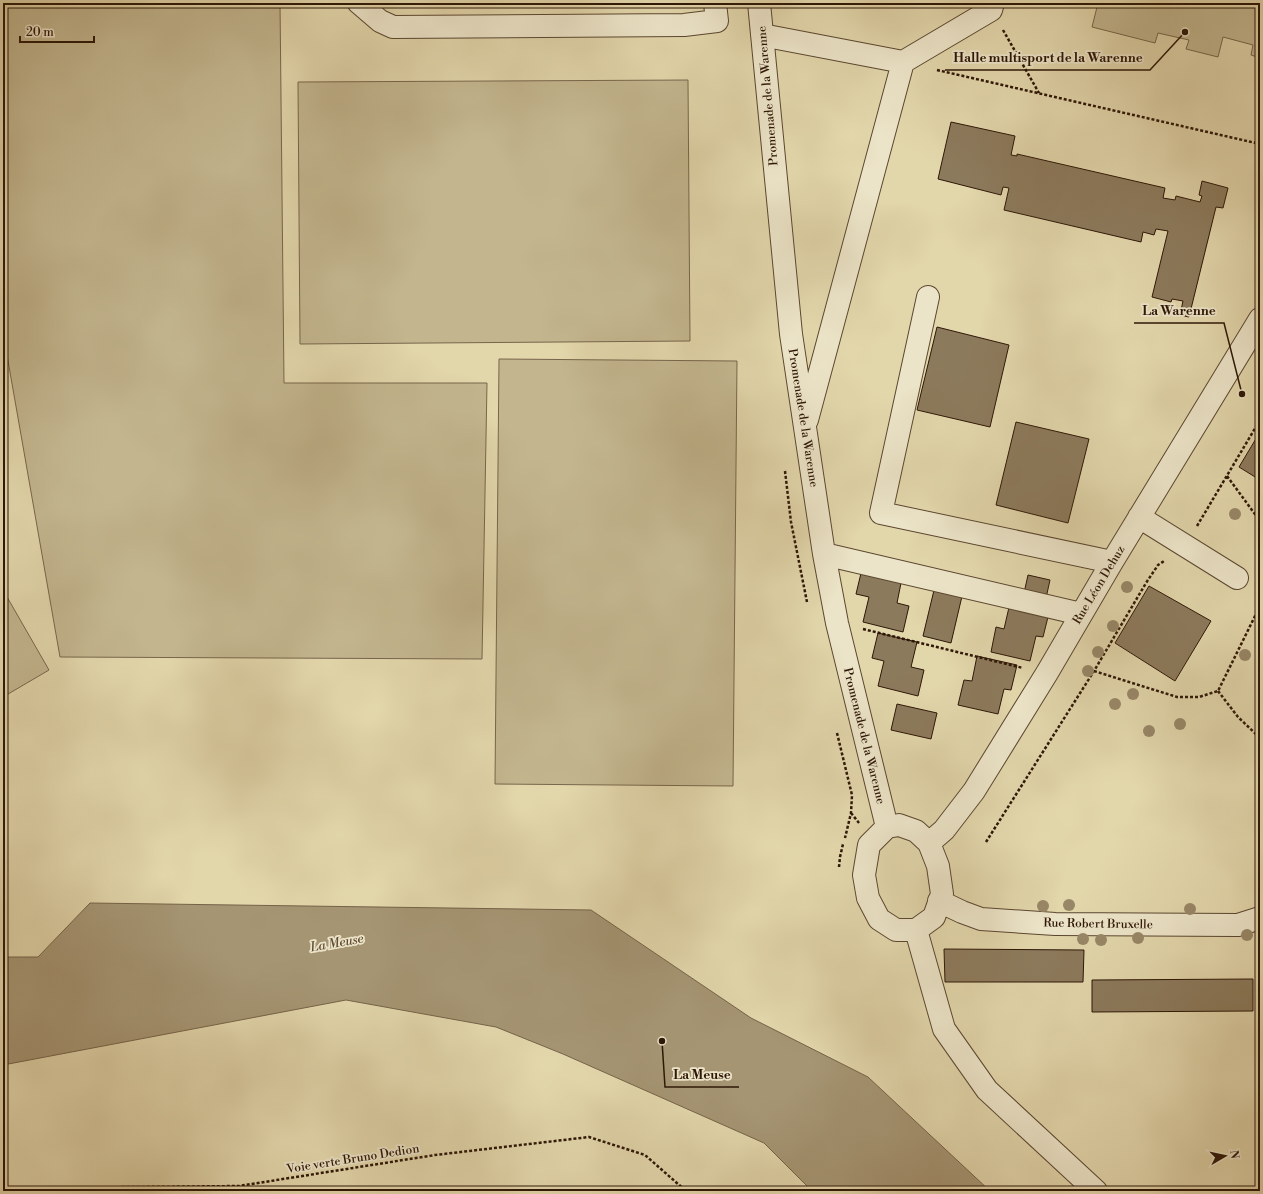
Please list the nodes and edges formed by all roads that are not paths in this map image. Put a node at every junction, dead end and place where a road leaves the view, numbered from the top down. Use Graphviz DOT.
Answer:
graph roads {
  1 [pos="359,3"];
  2 [pos="715,3"];
  3 [pos="759,3"];
  4 [pos="992,6"];
  5 [pos="762,35"];
  6 [pos="903,62"];
  7 [pos="928,297"];
  8 [pos="1260,319"];
  9 [pos="805,429"];
  10 [pos="1139,517"];
  11 [pos="824,554"];
  12 [pos="1112,562"];
  13 [pos="1237,578"];
  14 [pos="1081,614"];
  15 [pos="887,827"];
  16 [pos="929,843"];
  17 [pos="939,901"];
  18 [pos="1260,918"];
  19 [pos="916,930"];
  20 [pos="1096,1191"];
  1 -- 2 [label="street"];
  3 -- 5 [label="street, Promenade de la Warenne"];
  4 -- 6 [label="street"];
  5 -- 6 [label="street"];
  5 -- 9 [label="street, Promenade de la Warenne"];
  6 -- 9 [label="street"];
  7 -- 12 [label="street"];
  8 -- 10 [label="street, Rue Léon Dehuz"];
  9 -- 11 [label="street, Promenade de la Warenne"];
  10 -- 12 [label="street, Rue Léon Dehuz"];
  10 -- 13 [label="street"];
  11 -- 14 [label="street"];
  11 -- 15 [label="street, Promenade de la Warenne"];
  12 -- 14 [label="street, Rue Léon Dehuz"];
  14 -- 16 [label="street, Rue Léon Dehuz"];
  15 -- 16 [label="street"];
  15 -- 19 [label="street"];
  16 -- 17 [label="street"];
  17 -- 18 [label="street, Rue Robert Bruxelle"];
  17 -- 19 [label="street"];
  19 -- 20 [label="street"];
}
